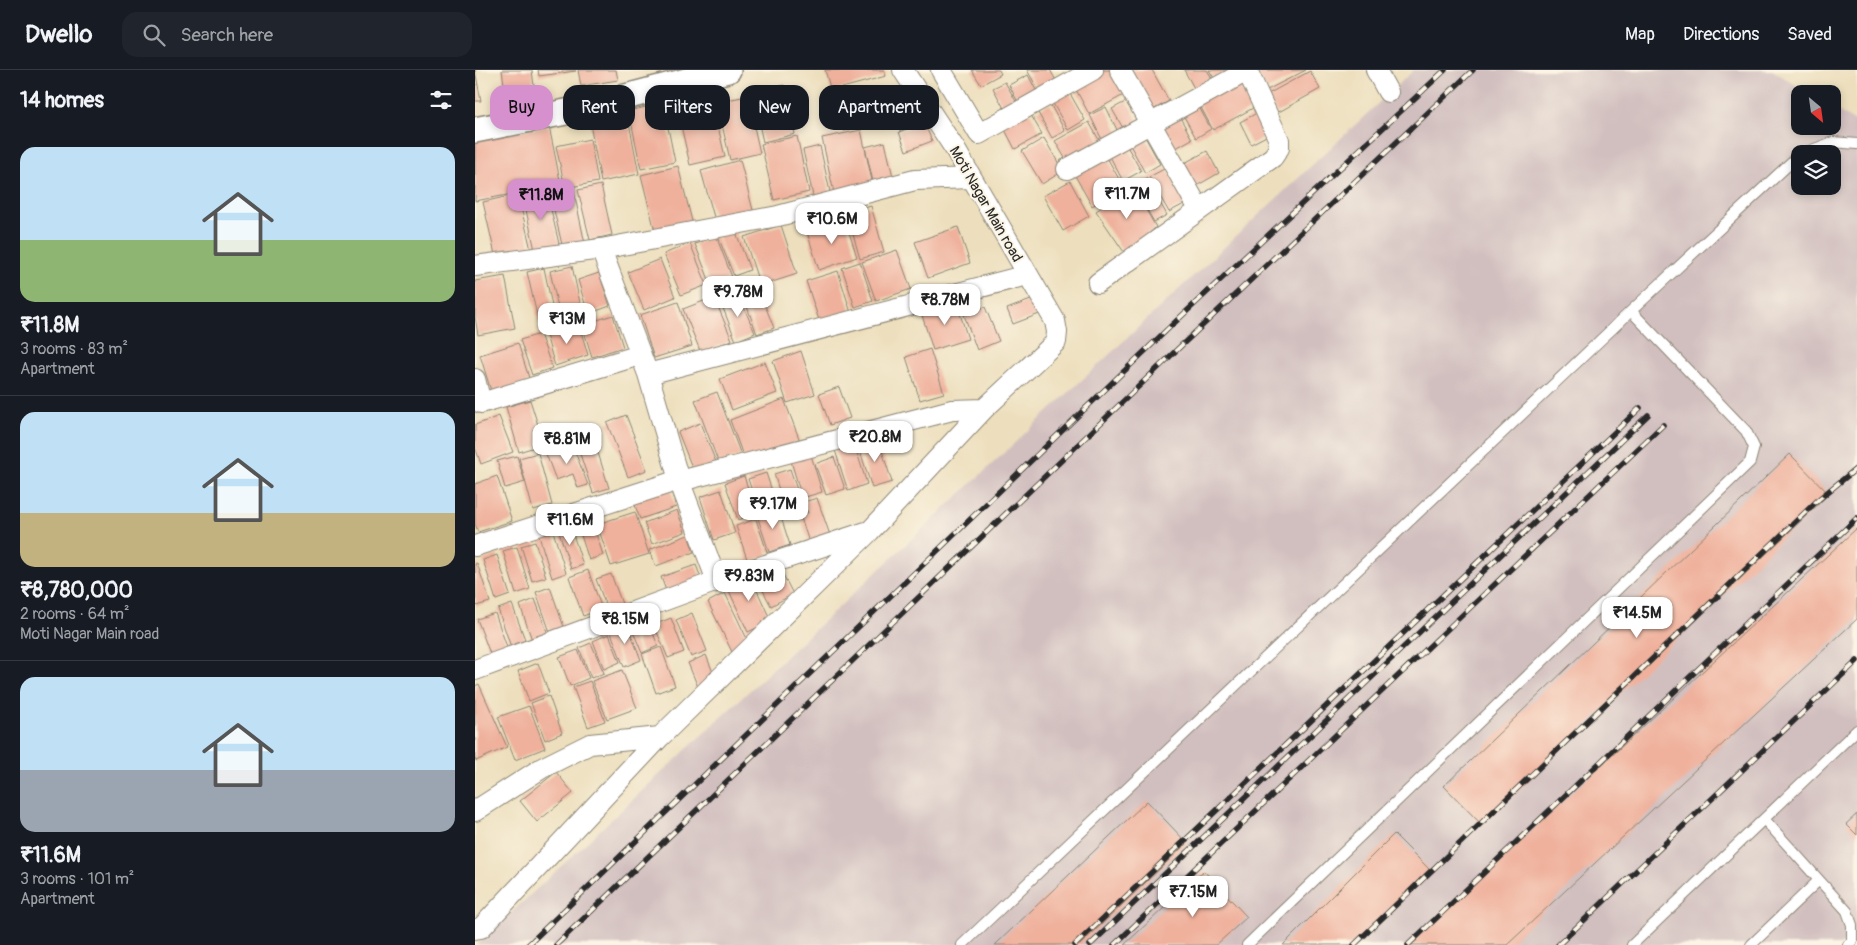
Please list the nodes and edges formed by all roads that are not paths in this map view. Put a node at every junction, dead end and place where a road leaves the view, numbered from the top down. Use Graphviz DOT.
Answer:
graph roads {
  1 [pos="728,70"];
  2 [pos="903,70"];
  3 [pos="941,70"];
  4 [pos="1093,70"];
  5 [pos="1120,70"];
  6 [pos="1247,70"];
  7 [pos="1376,70"];
  8 [pos="1388,92"];
  9 [pos="1150,123"];
  10 [pos="475,130"];
  11 [pos="1857,144"];
  12 [pos="1825,145"];
  13 [pos="1791,162"];
  14 [pos="1067,169"];
  15 [pos="972,178"];
  16 [pos="1199,209"];
  17 [pos="601,250"];
  18 [pos="475,266"];
  19 [pos="1027,275"];
  20 [pos="1098,283"];
  21 [pos="1631,310"];
  22 [pos="641,355"];
  23 [pos="648,374"];
  24 [pos="475,379"];
  25 [pos="984,408"];
  26 [pos="679,480"];
  27 [pos="870,531"];
  28 [pos="475,546"];
  29 [pos="717,581"];
  30 [pos="475,670"];
  31 [pos="1857,730"];
  32 [pos="660,737"];
  33 [pos="475,811"];
  34 [pos="1764,819"];
  35 [pos="1819,880"];
  36 [pos="475,929"];
  37 [pos="962,945"];
  38 [pos="1247,945"];
  39 [pos="1632,945"];
  40 [pos="1751,945"];
  41 [pos="1848,945"];
  1 -- 10 [label="street"];
  2 -- 15 [label="street, Moti Nagar Main road"];
  3 -- 4 [label="street"];
  5 -- 9 [label="street"];
  6 -- 9 [label="street"];
  6 -- 16 [label="street"];
  7 -- 8 [label="street"];
  9 -- 14 [label="street"];
  9 -- 16 [label="street"];
  11 -- 12 [label="lane"];
  13 -- 21 [label="lane"];
  15 -- 17 [label="street"];
  15 -- 19 [label="street, Moti Nagar Main road"];
  16 -- 20 [label="street"];
  17 -- 18 [label="street"];
  17 -- 22 [label="street"];
  19 -- 23 [label="street"];
  19 -- 25 [label="street, Moti Nagar Main road"];
  21 -- 37 [label="lane"];
  21 -- 38 [label="lane"];
  22 -- 23 [label="street"];
  22 -- 24 [label="street"];
  23 -- 26 [label="street"];
  25 -- 26 [label="street"];
  25 -- 27 [label="street"];
  26 -- 28 [label="street"];
  26 -- 29 [label="street"];
  27 -- 29 [label="street"];
  27 -- 32 [label="street"];
  29 -- 30 [label="street"];
  31 -- 34 [label="lane"];
  32 -- 33 [label="street"];
  32 -- 36 [label="street"];
  34 -- 35 [label="lane"];
  34 -- 39 [label="lane"];
  35 -- 40 [label="lane"];
  35 -- 41 [label="lane"];
}
